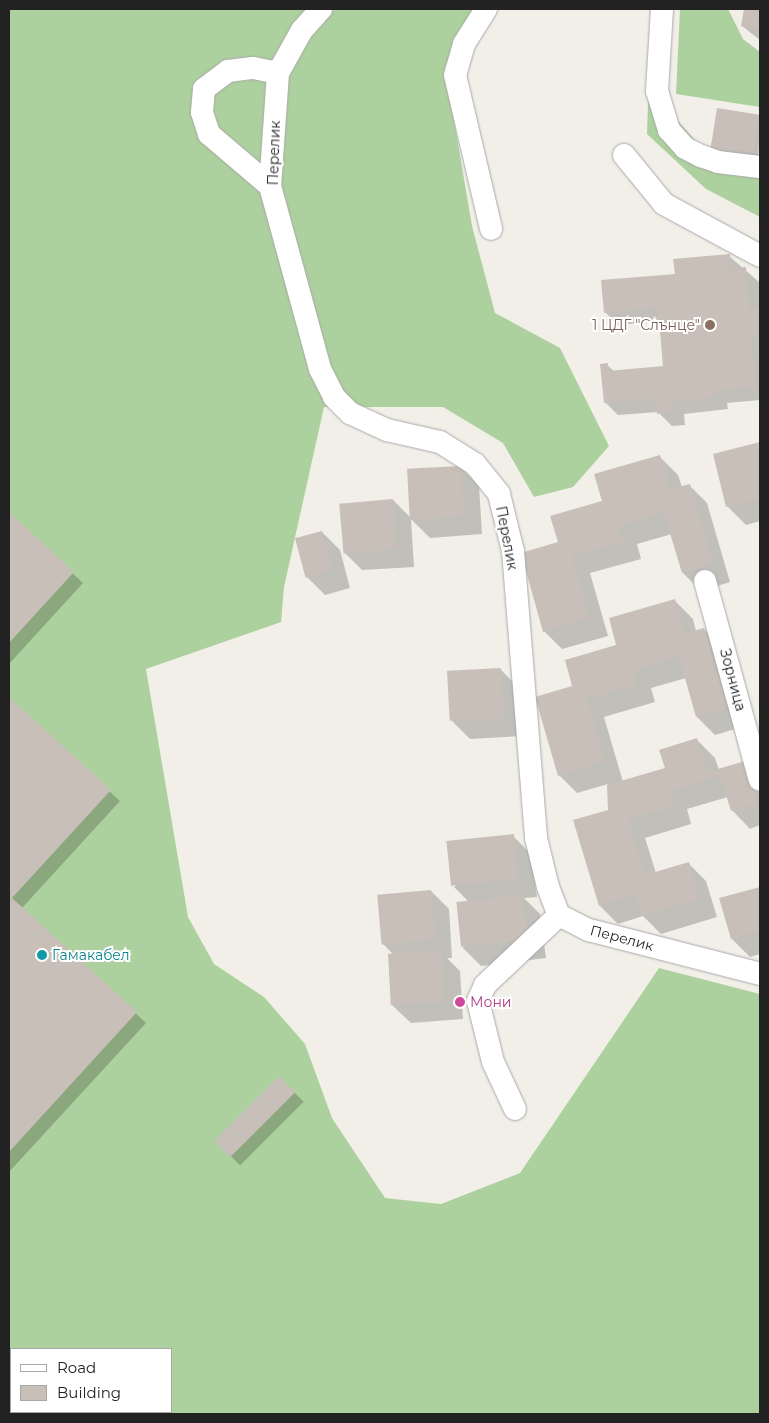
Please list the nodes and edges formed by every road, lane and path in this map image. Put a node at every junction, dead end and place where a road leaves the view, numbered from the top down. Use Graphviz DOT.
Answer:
graph roads {
  1 [pos="321,9"];
  2 [pos="486,9"];
  3 [pos="662,9"];
  4 [pos="278,73"];
  5 [pos="624,155"];
  6 [pos="760,167"];
  7 [pos="270,186"];
  8 [pos="491,229"];
  9 [pos="760,256"];
  10 [pos="705,581"];
  11 [pos="760,780"];
  12 [pos="559,916"];
  13 [pos="760,974"];
  14 [pos="515,1109"];
  1 -- 4 [label="street, Перелик"];
  2 -- 8 [label="street"];
  3 -- 6 [label="street"];
  4 -- 7 [label="street, Перелик"];
  4 -- 7 [label="street"];
  5 -- 9 [label="street"];
  7 -- 12 [label="street, Перелик"];
  10 -- 11 [label="street, Зорница"];
  12 -- 13 [label="street, Перелик"];
  12 -- 14 [label="street"];
}
